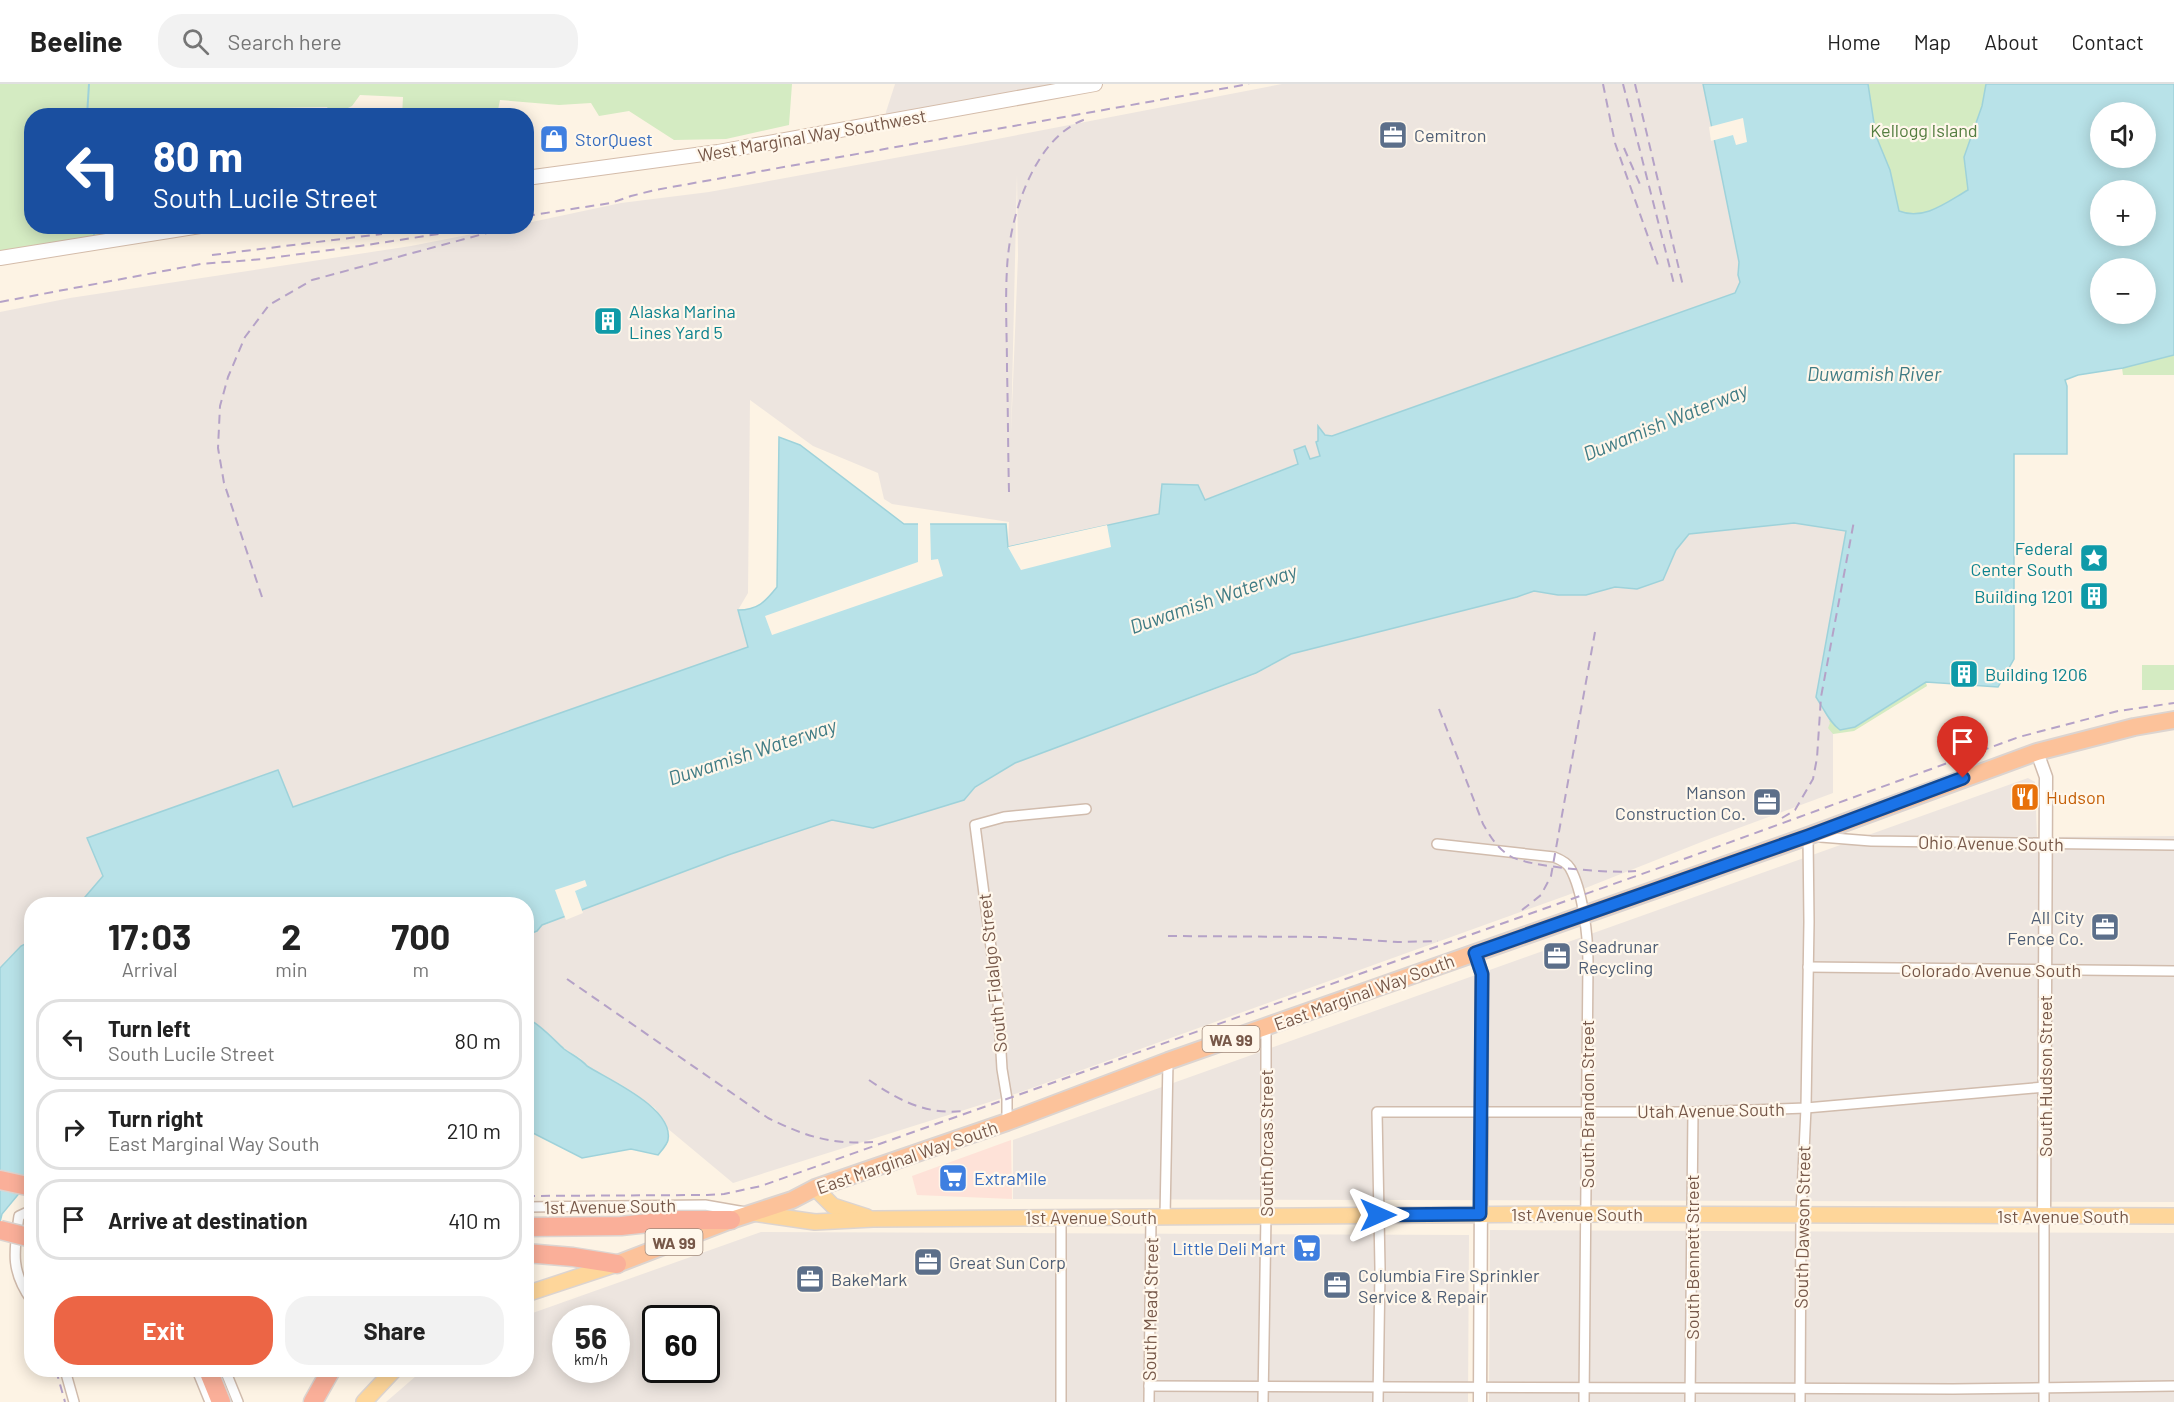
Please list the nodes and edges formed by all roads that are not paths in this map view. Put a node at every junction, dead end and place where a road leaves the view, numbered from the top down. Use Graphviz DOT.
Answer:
graph roads {
  1 [pos="1095,84"];
  2 [pos="534,177"];
  3 [pos="150,234"];
  4 [pos="0,258"];
  5 [pos="2174,720"];
  6 [pos="2037,752"];
  7 [pos="1086,809"];
  8 [pos="1808,836"];
  9 [pos="1437,844"];
  10 [pos="2045,844"];
  11 [pos="2174,845"];
  12 [pos="1583,915"];
  13 [pos="1475,953"];
  14 [pos="1808,967"];
  15 [pos="2045,970"];
  16 [pos="2174,971"];
  17 [pos="1266,1027"];
  18 [pos="1168,1061"];
  19 [pos="2045,1088"];
  20 [pos="1806,1108"];
  21 [pos="1481,1112"];
  22 [pos="1588,1112"];
  23 [pos="1693,1112"];
  24 [pos="1007,1122"];
  25 [pos="0,1179"];
  26 [pos="24,1180"];
  27 [pos="24,1185"];
  28 [pos="816,1188"];
  29 [pos="534,1207"];
  30 [pos="753,1213"];
  31 [pos="24,1214"];
  32 [pos="1480,1214"];
  33 [pos="1586,1214"];
  34 [pos="1692,1214"];
  35 [pos="1266,1215"];
  36 [pos="1378,1215"];
  37 [pos="1801,1215"];
  38 [pos="1061,1216"];
  39 [pos="2174,1216"];
  40 [pos="1158,1217"];
  41 [pos="2044,1217"];
  42 [pos="873,1219"];
  43 [pos="731,1220"];
  44 [pos="534,1227"];
  45 [pos="0,1229"];
  46 [pos="24,1231"];
  47 [pos="24,1236"];
  48 [pos="534,1254"];
  49 [pos="617,1264"];
  50 [pos="24,1289"];
  51 [pos="534,1291"];
  52 [pos="67,1377"];
  53 [pos="200,1377"];
  54 [pos="211,1377"];
  55 [pos="228,1377"];
  56 [pos="327,1377"];
  57 [pos="387,1377"];
  58 [pos="1149,1386"];
  59 [pos="2174,1386"];
  60 [pos="1263,1387"];
  61 [pos="1378,1387"];
  62 [pos="2044,1387"];
  63 [pos="1480,1388"];
  64 [pos="1584,1388"];
  65 [pos="1690,1388"];
  66 [pos="1800,1389"];
  67 [pos="74,1402"];
  68 [pos="210,1402"];
  69 [pos="221,1402"];
  70 [pos="238,1402"];
  71 [pos="313,1402"];
  72 [pos="364,1402"];
  73 [pos="1061,1402"];
  74 [pos="1149,1402"];
  75 [pos="1263,1402"];
  76 [pos="1378,1402"];
  77 [pos="1480,1402"];
  78 [pos="1584,1402"];
  79 [pos="1690,1402"];
  80 [pos="1800,1402"];
  81 [pos="2044,1402"];
  1 -- 2 [label="main road, West Marginal Way Southwest"];
  3 -- 4 [label="main road"];
  5 -- 6 [label="highway, East Marginal Way South / WA 99"];
  6 -- 8 [label="highway, East Marginal Way South / WA 99"];
  6 -- 10 [label="street, South Hudson Street"];
  7 -- 24 [label="street, South Fidalgo Street"];
  8 -- 10 [label="street, Ohio Avenue South"];
  8 -- 12 [label="highway, East Marginal Way South / WA 99"];
  8 -- 14 [label="street, South Dawson Street"];
  9 -- 12 [label="street"];
  10 -- 11 [label="street, Ohio Avenue South"];
  10 -- 15 [label="street, South Hudson Street"];
  12 -- 13 [label="highway, East Marginal Way South / WA 99"];
  12 -- 22 [label="street, South Brandon Street"];
  13 -- 17 [label="highway, East Marginal Way South / WA 99"];
  13 -- 21 [label="street"];
  14 -- 15 [label="street, Colorado Avenue South"];
  14 -- 20 [label="street, South Dawson Street"];
  15 -- 16 [label="street, Colorado Avenue South"];
  15 -- 19 [label="street, South Hudson Street"];
  17 -- 18 [label="highway, East Marginal Way South / WA 99"];
  17 -- 35 [label="street, South Orcas Street"];
  18 -- 24 [label="highway, East Marginal Way South / WA 99"];
  18 -- 40 [label="street, South Mead Street"];
  19 -- 20 [label="street, Utah Avenue South"];
  19 -- 41 [label="street, South Hudson Street"];
  20 -- 23 [label="street, Utah Avenue South"];
  20 -- 37 [label="street, South Dawson Street"];
  21 -- 22 [label="street, Utah Avenue South"];
  21 -- 32 [label="street"];
  21 -- 36 [label="street, Utah Avenue South"];
  22 -- 23 [label="street, Utah Avenue South"];
  22 -- 33 [label="street, South Brandon Street"];
  23 -- 34 [label="street, South Bennett Street"];
  24 -- 28 [label="highway, East Marginal Way South / WA 99"];
  25 -- 26 [label="highway"];
  25 -- 27 [label="highway"];
  28 -- 30 [label="highway, East Marginal Way South / WA 99"];
  28 -- 42 [label="main road, 1st Avenue South"];
  29 -- 30 [label="street, 1st Avenue South"];
  30 -- 42 [label="main road, 1st Avenue South"];
  30 -- 43 [label="highway, East Marginal Way South / WA 99"];
  31 -- 50 [label="street"];
  32 -- 33 [label="main road, 1st Avenue South"];
  32 -- 36 [label="main road, 1st Avenue South"];
  32 -- 63 [label="street"];
  33 -- 34 [label="main road, 1st Avenue South"];
  33 -- 64 [label="street, South Brandon Street"];
  34 -- 37 [label="main road, 1st Avenue South"];
  34 -- 65 [label="street, South Bennett Street"];
  35 -- 36 [label="main road, 1st Avenue South"];
  35 -- 40 [label="main road, 1st Avenue South"];
  35 -- 60 [label="street, South Orcas Street"];
  36 -- 61 [label="street"];
  37 -- 41 [label="main road, 1st Avenue South"];
  37 -- 66 [label="street, South Dawson Street"];
  38 -- 40 [label="main road, 1st Avenue South"];
  38 -- 42 [label="main road, 1st Avenue South"];
  38 -- 73 [label="street"];
  39 -- 41 [label="main road, 1st Avenue South"];
  40 -- 58 [label="street, South Mead Street"];
  41 -- 62 [label="street, South Hudson Street"];
  43 -- 44 [label="highway, WA 99"];
  43 -- 49 [label="highway, East Marginal Way South / WA 99"];
  45 -- 46 [label="highway, bridge"];
  45 -- 47 [label="highway, bridge"];
  48 -- 49 [label="highway"];
  49 -- 51 [label="main road, East Marginal Way South"];
  52 -- 67 [label="street"];
  53 -- 68 [label="street"];
  54 -- 69 [label="highway"];
  55 -- 70 [label="street"];
  56 -- 71 [label="highway"];
  57 -- 72 [label="main road"];
  58 -- 60 [label="street"];
  58 -- 74 [label="street, South Mead Street"];
  59 -- 62 [label="street"];
  60 -- 61 [label="street"];
  60 -- 75 [label="street, South Orcas Street"];
  61 -- 63 [label="street"];
  61 -- 76 [label="street"];
  62 -- 66 [label="street"];
  62 -- 81 [label="street, South Hudson Street"];
  63 -- 64 [label="street"];
  63 -- 77 [label="street"];
  64 -- 65 [label="street"];
  64 -- 78 [label="street, South Brandon Street"];
  65 -- 66 [label="street"];
  65 -- 79 [label="street, South Bennett Street"];
  66 -- 80 [label="street, South Dawson Street"];
}
